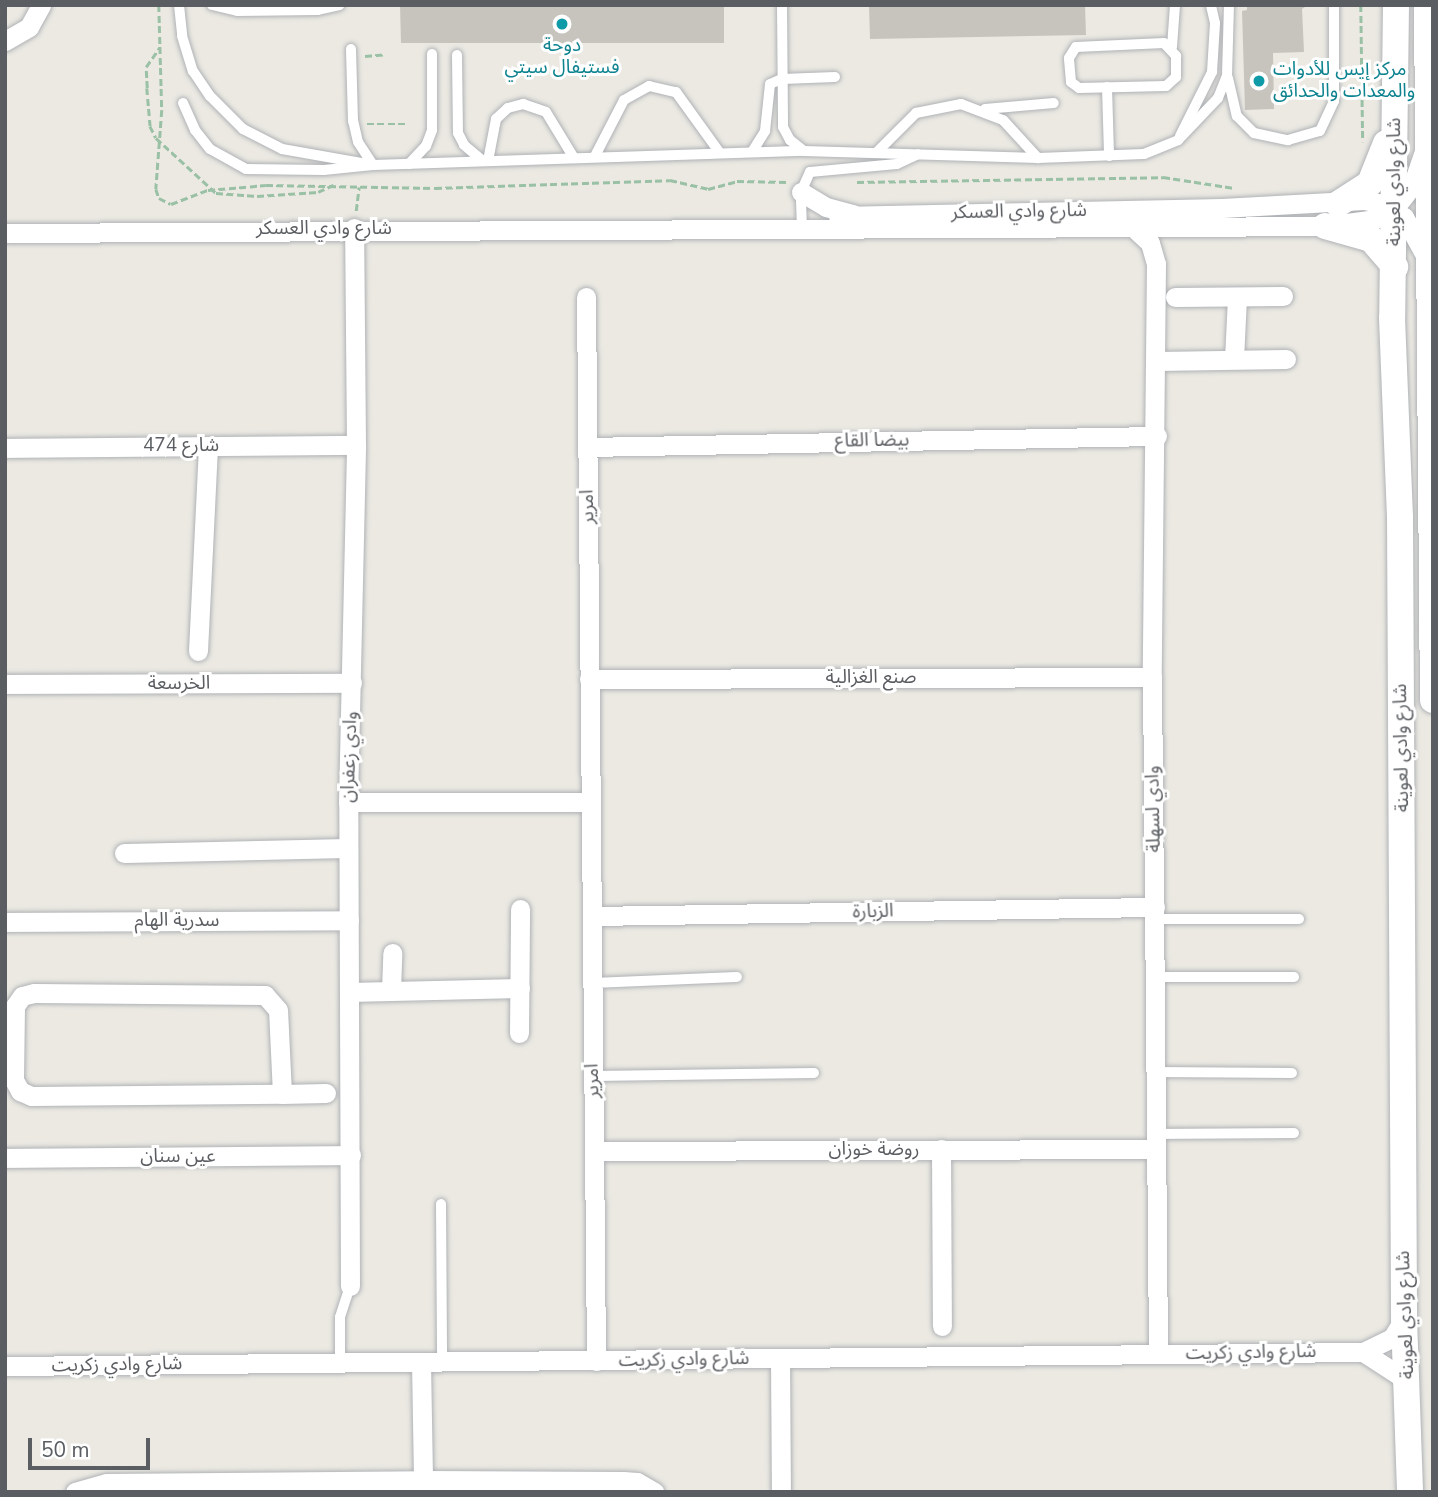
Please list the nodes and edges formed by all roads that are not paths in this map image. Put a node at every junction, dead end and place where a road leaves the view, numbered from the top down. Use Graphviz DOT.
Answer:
graph roads {
  1 [pos="41,5"];
  2 [pos="179,5"];
  3 [pos="212,5"];
  4 [pos="339,5"];
  5 [pos="782,5"];
  6 [pos="1175,5"];
  7 [pos="1211,5"];
  8 [pos="1229,5"];
  9 [pos="1334,5"];
  10 [pos="1396,5"];
  11 [pos="1427,5"];
  12 [pos="5,41"];
  13 [pos="1172,47"];
  14 [pos="351,49"];
  15 [pos="432,54"];
  16 [pos="457,55"];
  17 [pos="1227,76"];
  18 [pos="835,77"];
  19 [pos="782,79"];
  20 [pos="1107,87"];
  21 [pos="1396,90"];
  22 [pos="183,103"];
  23 [pos="1054,103"];
  24 [pos="984,110"];
  25 [pos="1427,139"];
  26 [pos="1178,140"];
  27 [pos="804,151"];
  28 [pos="752,152"];
  29 [pos="720,153"];
  30 [pos="876,153"];
  31 [pos="919,154"];
  32 [pos="594,156"];
  33 [pos="1109,156"];
  34 [pos="574,158"];
  35 [pos="1038,158"];
  36 [pos="486,161"];
  37 [pos="373,164"];
  38 [pos="409,164"];
  39 [pos="801,192"];
  40 [pos="1394,209"];
  41 [pos="861,215"];
  42 [pos="1331,215"];
  43 [pos="801,223"];
  44 [pos="354,228"];
  45 [pos="1134,228"];
  46 [pos="1176,228"];
  47 [pos="5,233"];
  48 [pos="1426,258"];
  49 [pos="1156,264"];
  50 [pos="1395,267"];
  51 [pos="1283,296"];
  52 [pos="586,297"];
  53 [pos="1237,297"];
  54 [pos="1175,298"];
  55 [pos="1234,359"];
  56 [pos="1286,359"];
  57 [pos="1157,361"];
  58 [pos="1157,436"];
  59 [pos="356,445"];
  60 [pos="208,446"];
  61 [pos="587,446"];
  62 [pos="5,448"];
  63 [pos="198,650"];
  64 [pos="1152,677"];
  65 [pos="590,680"];
  66 [pos="352,683"];
  67 [pos="5,684"];
  68 [pos="1433,700"];
  69 [pos="348,802"];
  70 [pos="590,802"];
  71 [pos="348,848"];
  72 [pos="124,853"];
  73 [pos="520,909"];
  74 [pos="1155,913"];
  75 [pos="592,916"];
  76 [pos="1299,919"];
  77 [pos="349,920"];
  78 [pos="5,922"];
  79 [pos="392,954"];
  80 [pos="1155,976"];
  81 [pos="1294,976"];
  82 [pos="737,977"];
  83 [pos="592,983"];
  84 [pos="520,988"];
  85 [pos="391,991"];
  86 [pos="349,992"];
  87 [pos="519,1033"];
  88 [pos="10,1049"];
  89 [pos="1154,1072"];
  90 [pos="814,1073"];
  91 [pos="1293,1073"];
  92 [pos="593,1076"];
  93 [pos="326,1093"];
  94 [pos="282,1094"];
  95 [pos="1294,1133"];
  96 [pos="1154,1141"];
  97 [pos="941,1149"];
  98 [pos="594,1151"];
  99 [pos="351,1155"];
  100 [pos="5,1158"];
  101 [pos="441,1204"];
  102 [pos="350,1286"];
  103 [pos="1404,1319"];
  104 [pos="942,1326"];
  105 [pos="1363,1352"];
  106 [pos="1158,1354"];
  107 [pos="779,1358"];
  108 [pos="596,1361"];
  109 [pos="421,1362"];
  110 [pos="442,1362"];
  111 [pos="340,1363"];
  112 [pos="5,1366"];
  113 [pos="1408,1381"];
  114 [pos="423,1480"];
  115 [pos="239,1487"];
  116 [pos="75,1492"];
  117 [pos="654,1492"];
  118 [pos="781,1492"];
  119 [pos="1410,1492"];
  1 -- 12 [label="street"];
  2 -- 37 [label="lane"];
  3 -- 4 [label="lane"];
  5 -- 19 [label="lane"];
  6 -- 13 [label="lane"];
  7 -- 26 [label="lane"];
  8 -- 17 [label="lane"];
  9 -- 17 [label="lane"];
  10 -- 21 [label="main road, شارع وادي لعوينة"];
  11 -- 25 [label="main road, شارع وادي لعوينة"];
  13 -- 20 [label="lane"];
  13 -- 20 [label="lane"];
  14 -- 37 [label="lane"];
  15 -- 38 [label="lane"];
  16 -- 36 [label="lane"];
  17 -- 26 [label="lane"];
  18 -- 19 [label="lane"];
  19 -- 27 [label="lane"];
  19 -- 28 [label="lane"];
  20 -- 33 [label="lane"];
  21 -- 40 [label="main road, شارع وادي لعوينة"];
  21 -- 42 [label="main road"];
  22 -- 37 [label="lane"];
  23 -- 24 [label="lane"];
  24 -- 30 [label="lane"];
  24 -- 35 [label="lane"];
  25 -- 40 [label="street"];
  25 -- 48 [label="main road, شارع وادي لعوينة"];
  26 -- 33 [label="lane"];
  27 -- 28 [label="lane"];
  27 -- 30 [label="lane"];
  28 -- 29 [label="lane"];
  29 -- 32 [label="lane"];
  29 -- 32 [label="lane"];
  30 -- 31 [label="lane"];
  31 -- 35 [label="lane"];
  31 -- 39 [label="lane"];
  32 -- 34 [label="lane"];
  33 -- 35 [label="lane"];
  34 -- 36 [label="lane"];
  34 -- 36 [label="lane"];
  36 -- 38 [label="lane"];
  37 -- 38 [label="lane"];
  39 -- 41 [label="street"];
  39 -- 43 [label="lane"];
  40 -- 42 [label="street, شارع وادي العسكر"];
  40 -- 48 [label="street"];
  40 -- 50 [label="main road, شارع وادي لعوينة"];
  41 -- 42 [label="street, شارع وادي العسكر"];
  41 -- 43 [label="street, شارع وادي العسكر"];
  42 -- 46 [label="street, شارع وادي العسكر"];
  42 -- 50 [label="main road"];
  43 -- 44 [label="street, شارع وادي العسكر"];
  43 -- 45 [label="street, شارع وادي العسكر"];
  44 -- 47 [label="street, شارع وادي العسكر"];
  44 -- 59 [label="street, وادي زعفران"];
  45 -- 46 [label="street, شارع وادي العسكر"];
  45 -- 49 [label="street, وادي لسهلة"];
  46 -- 49 [label="street, وادي لسهلة"];
  48 -- 68 [label="main road, شارع وادي لعوينة"];
  49 -- 57 [label="street, وادي لسهلة"];
  50 -- 103 [label="main road, شارع وادي لعوينة"];
  51 -- 53 [label="street"];
  52 -- 61 [label="street, امرير"];
  53 -- 54 [label="street"];
  53 -- 55 [label="street"];
  55 -- 56 [label="street"];
  55 -- 57 [label="street"];
  57 -- 58 [label="street, وادي لسهلة"];
  58 -- 61 [label="street, بيضا القاع"];
  58 -- 64 [label="street, وادي لسهلة"];
  59 -- 60 [label="street, شارع 474"];
  59 -- 66 [label="street, وادي زعفران"];
  60 -- 62 [label="street, شارع 474"];
  60 -- 63 [label="street"];
  61 -- 65 [label="street, امرير"];
  64 -- 65 [label="street, صنع الغزالية"];
  64 -- 74 [label="street, وادي لسهلة"];
  65 -- 70 [label="street, امرير"];
  66 -- 67 [label="street, الخرسعة"];
  66 -- 69 [label="street, وادي زعفران"];
  69 -- 70 [label="street"];
  69 -- 71 [label="street, وادي زعفران"];
  70 -- 75 [label="street, امرير"];
  71 -- 72 [label="street"];
  71 -- 77 [label="street, وادي زعفران"];
  73 -- 84 [label="street"];
  74 -- 75 [label="street, الزبارة"];
  74 -- 76 [label="lane"];
  74 -- 80 [label="street, وادي لسهلة"];
  75 -- 83 [label="street, امرير"];
  77 -- 78 [label="street, سدرية الهام"];
  77 -- 86 [label="street, وادي زعفران"];
  79 -- 85 [label="street"];
  80 -- 81 [label="lane"];
  80 -- 89 [label="street, وادي لسهلة"];
  82 -- 83 [label="lane"];
  83 -- 92 [label="street, امرير"];
  84 -- 85 [label="street"];
  84 -- 87 [label="street"];
  85 -- 86 [label="street"];
  86 -- 99 [label="street, وادي زعفران"];
  88 -- 94 [label="street"];
  88 -- 94 [label="street"];
  89 -- 91 [label="lane"];
  89 -- 96 [label="street, وادي لسهلة"];
  90 -- 92 [label="lane"];
  92 -- 98 [label="street, امرير"];
  93 -- 94 [label="street"];
  95 -- 96 [label="lane"];
  96 -- 97 [label="street, روضة خوزان"];
  96 -- 106 [label="street, وادي لسهلة"];
  97 -- 98 [label="street, روضة خوزان"];
  97 -- 104 [label="street"];
  98 -- 108 [label="street, امرير"];
  99 -- 100 [label="street, عين سنان"];
  99 -- 102 [label="street, وادي زعفران"];
  101 -- 110 [label="lane"];
  102 -- 111 [label="lane"];
  103 -- 105 [label="street, شارع وادي زكريت"];
  103 -- 113 [label="main road, شارع وادي لعوينة"];
  105 -- 106 [label="street, شارع وادي زكريت"];
  105 -- 113 [label="street, شارع وادي زكريت"];
  106 -- 107 [label="street, شارع وادي زكريت"];
  107 -- 108 [label="street, شارع وادي زكريت"];
  107 -- 118 [label="street"];
  108 -- 110 [label="street, شارع وادي زكريت"];
  109 -- 110 [label="street, شارع وادي زكريت"];
  109 -- 111 [label="street, شارع وادي زكريت"];
  109 -- 114 [label="street"];
  111 -- 112 [label="street, شارع وادي زكريت"];
  113 -- 119 [label="main road, شارع وادي لعوينة"];
  114 -- 115 [label="street"];
  114 -- 117 [label="street"];
  115 -- 116 [label="street"];
}
